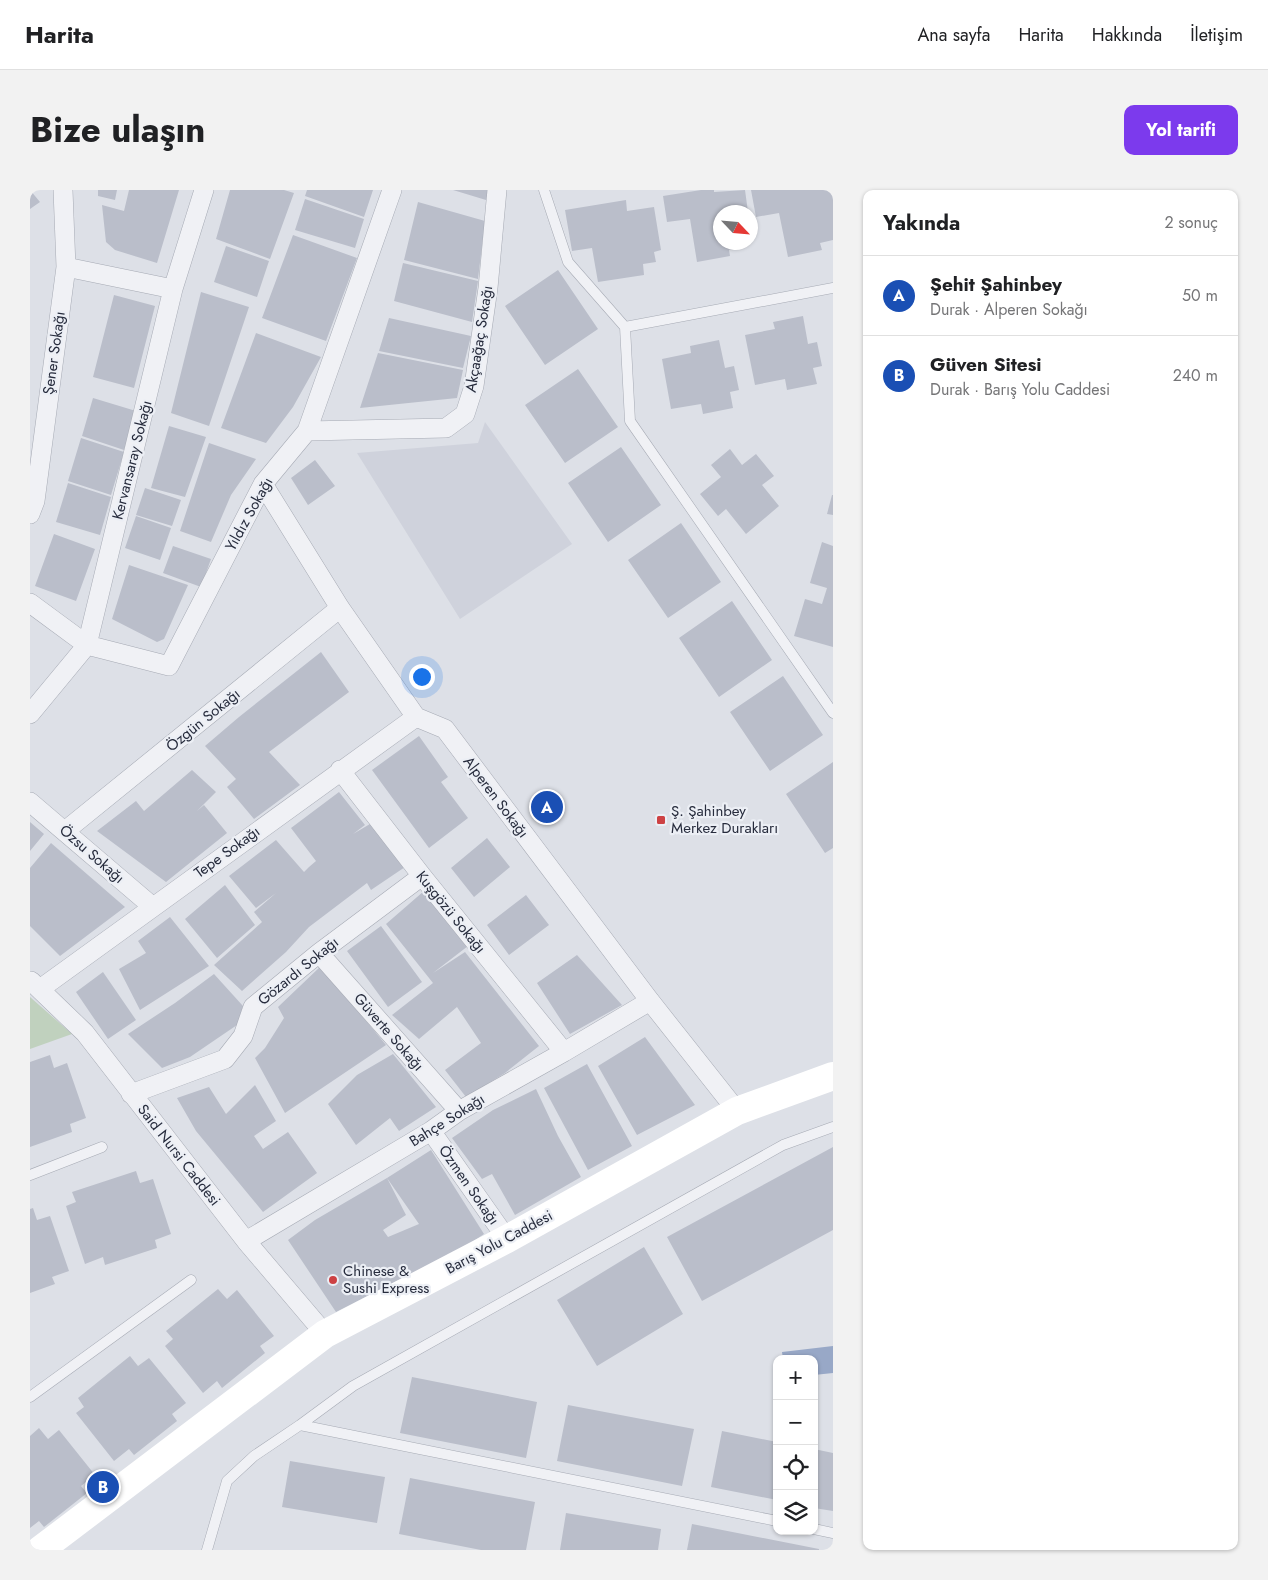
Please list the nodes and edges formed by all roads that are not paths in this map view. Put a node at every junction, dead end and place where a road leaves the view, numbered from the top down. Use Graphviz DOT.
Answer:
graph roads {
  1 [pos="63,190"];
  2 [pos="204,190"];
  3 [pos="392,190"];
  4 [pos="497,190"];
  5 [pos="544,190"];
  6 [pos="66,267"];
  7 [pos="833,288"];
  8 [pos="173,289"];
  9 [pos="625,327"];
  10 [pos="307,431"];
  11 [pos="263,484"];
  12 [pos="30,514"];
  13 [pos="30,603"];
  14 [pos="340,608"];
  15 [pos="87,645"];
  16 [pos="833,713"];
  17 [pos="30,714"];
  18 [pos="416,717"];
  19 [pos="340,770"];
  20 [pos="30,802"];
  21 [pos="65,831"];
  22 [pos="422,876"];
  23 [pos="153,907"];
  24 [pos="319,953"];
  25 [pos="35,985"];
  26 [pos="650,1001"];
  27 [pos="564,1052"];
  28 [pos="833,1076"];
  29 [pos="131,1094"];
  30 [pos="459,1111"];
  31 [pos="737,1111"];
  32 [pos="833,1127"];
  33 [pos="431,1131"];
  34 [pos="102,1148"];
  35 [pos="30,1176"];
  36 [pos="507,1238"];
  37 [pos="246,1241"];
  38 [pos="191,1280"];
  39 [pos="325,1334"];
  40 [pos="30,1397"];
  41 [pos="300,1424"];
  42 [pos="773,1520"];
  43 [pos="818,1530"];
  44 [pos="833,1533"];
  45 [pos="40,1550"];
  46 [pos="207,1550"];
  1 -- 6 [label="street, Şener Sokağı"];
  2 -- 8 [label="street, Kervansaray Sokağı"];
  3 -- 10 [label="street, Yıldız Sokağı"];
  4 -- 10 [label="street, Akçaağaç Sokağı"];
  5 -- 9 [label="lane"];
  6 -- 8 [label="street"];
  6 -- 12 [label="street, Şener Sokağı"];
  7 -- 9 [label="lane"];
  8 -- 15 [label="street, Kervansaray Sokağı"];
  9 -- 16 [label="lane"];
  10 -- 11 [label="street, Yıldız Sokağı"];
  11 -- 14 [label="street"];
  11 -- 15 [label="street, Yıldız Sokağı"];
  13 -- 15 [label="street, Yıldız Sokağı"];
  14 -- 18 [label="street"];
  14 -- 21 [label="street, Özgün Sokağı"];
  15 -- 17 [label="street, Kervansaray Sokağı"];
  18 -- 19 [label="street, Tepe Sokağı"];
  18 -- 26 [label="street, Alperen Sokağı"];
  19 -- 22 [label="street, Kuşgözü Sokağı"];
  19 -- 23 [label="street, Tepe Sokağı"];
  20 -- 21 [label="street, Özsu Sokağı"];
  21 -- 23 [label="street, Özsu Sokağı"];
  22 -- 24 [label="street, Gözardı Sokağı"];
  22 -- 27 [label="street, Kuşgözü Sokağı"];
  23 -- 25 [label="street, Tepe Sokağı"];
  24 -- 29 [label="street, Gözardı Sokağı"];
  24 -- 30 [label="street, Güverte Sokağı"];
  25 -- 29 [label="street, Said Nursi Caddesi"];
  26 -- 27 [label="street, Bahçe Sokağı"];
  26 -- 31 [label="street, Alperen Sokağı"];
  27 -- 30 [label="street, Bahçe Sokağı"];
  28 -- 31 [label="main road, Barış Yolu Caddesi"];
  29 -- 37 [label="street, Said Nursi Caddesi"];
  30 -- 33 [label="street, Bahçe Sokağı"];
  31 -- 36 [label="main road, Barış Yolu Caddesi"];
  32 -- 41 [label="lane"];
  33 -- 36 [label="street, Özmen Sokağı"];
  33 -- 37 [label="street, Bahçe Sokağı"];
  34 -- 35 [label="lane"];
  36 -- 39 [label="main road, Barış Yolu Caddesi"];
  37 -- 39 [label="street, Said Nursi Caddesi"];
  38 -- 40 [label="lane"];
  39 -- 45 [label="main road, Barış Yolu Caddesi"];
  41 -- 42 [label="lane"];
  41 -- 46 [label="lane"];
  43 -- 44 [label="lane"];
}
